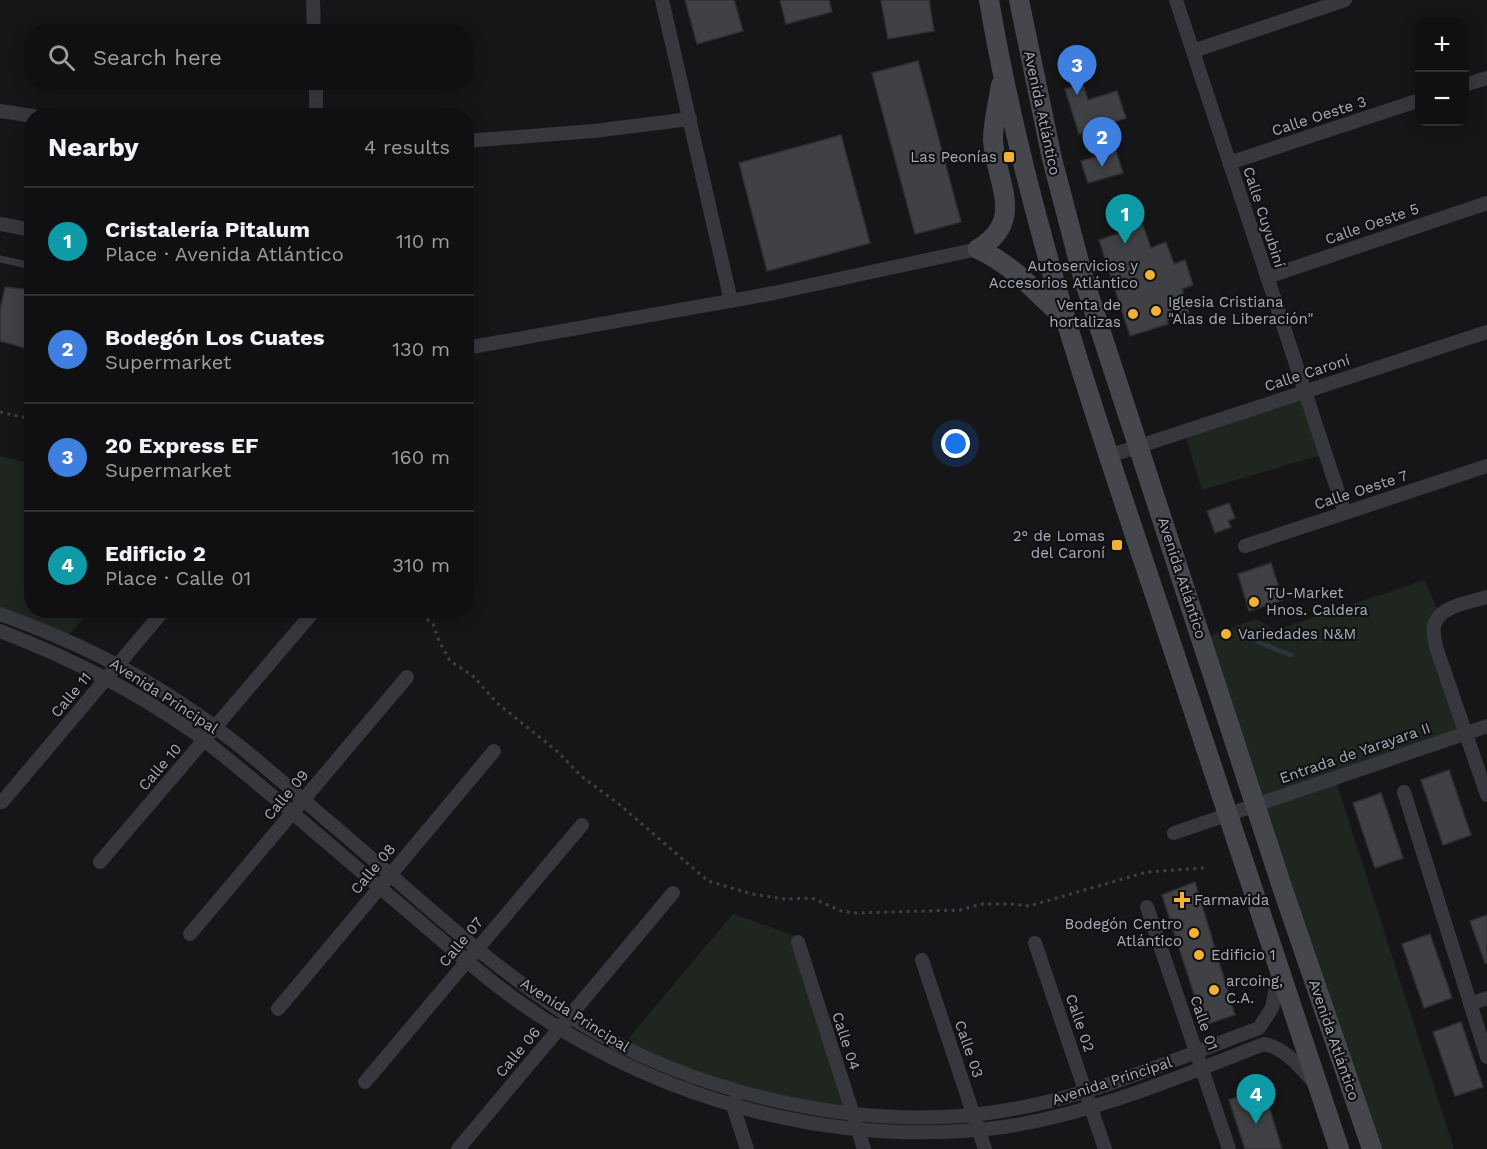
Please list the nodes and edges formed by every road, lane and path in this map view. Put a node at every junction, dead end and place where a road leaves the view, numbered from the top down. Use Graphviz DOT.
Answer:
graph roads {
  1 [pos="313,0"];
  2 [pos="662,0"];
  3 [pos="989,0"];
  4 [pos="1019,0"];
  5 [pos="1176,0"];
  6 [pos="1345,0"];
  7 [pos="314,24"];
  8 [pos="1193,51"];
  9 [pos="1003,74"];
  10 [pos="1487,78"];
  11 [pos="1469,83"];
  12 [pos="316,90"];
  13 [pos="1415,101"];
  14 [pos="316,108"];
  15 [pos="0,111"];
  16 [pos="24,115"];
  17 [pos="690,119"];
  18 [pos="474,140"];
  19 [pos="1229,163"];
  20 [pos="1487,203"];
  21 [pos="0,224"];
  22 [pos="24,228"];
  23 [pos="978,249"];
  24 [pos="0,259"];
  25 [pos="24,264"];
  26 [pos="1267,277"];
  27 [pos="731,300"];
  28 [pos="1065,318"];
  29 [pos="1487,332"];
  30 [pos="474,347"];
  31 [pos="1304,392"];
  32 [pos="0,412"];
  33 [pos="24,417"];
  34 [pos="1138,446"];
  35 [pos="1108,456"];
  36 [pos="1487,466"];
  37 [pos="1345,513"];
  38 [pos="1245,546"];
  39 [pos="1487,597"];
  40 [pos="0,614"];
  41 [pos="157,618"];
  42 [pos="308,618"];
  43 [pos="425,618"];
  44 [pos="0,631"];
  45 [pos="118,665"];
  46 [pos="407,677"];
  47 [pos="107,678"];
  48 [pos="1487,726"];
  49 [pos="215,728"];
  50 [pos="1466,733"];
  51 [pos="204,741"];
  52 [pos="494,751"];
  53 [pos="1404,792"];
  54 [pos="1487,795"];
  55 [pos="303,801"];
  56 [pos="2,802"];
  57 [pos="1256,804"];
  58 [pos="292,814"];
  59 [pos="1227,814"];
  60 [pos="582,825"];
  61 [pos="1174,833"];
  62 [pos="100,862"];
  63 [pos="1204,868"];
  64 [pos="390,874"];
  65 [pos="379,887"];
  66 [pos="673,893"];
  67 [pos="1147,907"];
  68 [pos="190,934"];
  69 [pos="798,942"];
  70 [pos="1035,942"];
  71 [pos="477,948"];
  72 [pos="922,960"];
  73 [pos="467,961"];
  74 [pos="1280,971"];
  75 [pos="1487,998"];
  76 [pos="1470,1004"];
  77 [pos="278,1009"];
  78 [pos="569,1016"];
  79 [pos="559,1029"];
  80 [pos="1196,1052"];
  81 [pos="1487,1057"];
  82 [pos="1202,1068"];
  83 [pos="365,1082"];
  84 [pos="1318,1087"];
  85 [pos="738,1090"];
  86 [pos="1086,1091"];
  87 [pos="733,1106"];
  88 [pos="1091,1108"];
  89 [pos="852,1113"];
  90 [pos="974,1114"];
  91 [pos="858,1131"];
  92 [pos="979,1131"];
  93 [pos="458,1149"];
  94 [pos="747,1149"];
  95 [pos="864,1149"];
  96 [pos="985,1149"];
  97 [pos="1105,1149"];
  98 [pos="1228,1149"];
  99 [pos="1339,1149"];
  100 [pos="1372,1149"];
  1 -- 7 [label="street"];
  2 -- 17 [label="street"];
  3 -- 9 [label="main road, Avenida Atlántico"];
  4 -- 34 [label="main road, Avenida Atlántico"];
  5 -- 8 [label="street, Calle Cuyubiní"];
  6 -- 8 [label="street"];
  8 -- 19 [label="street, Calle Cuyubiní"];
  9 -- 23 [label="main road"];
  9 -- 28 [label="main road, Avenida Atlántico"];
  10 -- 11 [label="street"];
  12 -- 14 [label="street"];
  13 -- 19 [label="street, Calle Oeste 3"];
  15 -- 16 [label="street"];
  17 -- 18 [label="street"];
  17 -- 27 [label="street"];
  19 -- 26 [label="street, Calle Cuyubiní"];
  20 -- 26 [label="street, Calle Oeste 5"];
  21 -- 22 [label="street"];
  23 -- 27 [label="street"];
  23 -- 28 [label="main road"];
  24 -- 25 [label="lane"];
  26 -- 31 [label="street, Calle Cuyubiní"];
  27 -- 30 [label="street"];
  28 -- 35 [label="main road, Avenida Atlántico"];
  29 -- 31 [label="street, Calle Caroní"];
  31 -- 34 [label="street, Calle Caroní"];
  31 -- 37 [label="street, Calle Cuyubiní"];
  32 -- 33 [label="path"];
  34 -- 35 [label="street, Calle Caroní"];
  34 -- 57 [label="main road, Avenida Atlántico"];
  35 -- 59 [label="main road, Avenida Atlántico"];
  36 -- 37 [label="street, Calle Oeste 7"];
  37 -- 38 [label="street, Calle Oeste 7"];
  39 -- 50 [label="street"];
  40 -- 45 [label="street, Avenida Principal"];
  41 -- 45 [label="street, Calle 11"];
  42 -- 49 [label="street, Calle 10"];
  43 -- 63 [label="path"];
  44 -- 47 [label="street, Avenida Principal"];
  45 -- 47 [label="street, Calle 11"];
  45 -- 49 [label="street, Avenida Principal"];
  46 -- 55 [label="street, Calle 09"];
  47 -- 51 [label="street, Avenida Principal"];
  47 -- 56 [label="street, Calle 11"];
  48 -- 50 [label="street, Entrada de Yarayara II"];
  49 -- 51 [label="street, Calle 10"];
  49 -- 55 [label="street, Avenida Principal"];
  50 -- 54 [label="street"];
  50 -- 57 [label="street, Entrada de Yarayara II"];
  51 -- 58 [label="street, Avenida Principal"];
  51 -- 62 [label="street, Calle 10"];
  52 -- 64 [label="street, Calle 08"];
  53 -- 76 [label="street"];
  55 -- 58 [label="street, Calle 09"];
  55 -- 64 [label="street, Avenida Principal"];
  57 -- 59 [label="street, Entrada de Yarayara II"];
  57 -- 100 [label="main road, Avenida Atlántico"];
  58 -- 65 [label="street, Avenida Principal"];
  58 -- 68 [label="street, Calle 09"];
  59 -- 61 [label="street, Entrada de Yarayara II"];
  59 -- 74 [label="main road, Avenida Atlántico"];
  60 -- 71 [label="street, Calle 07"];
  64 -- 65 [label="street, Calle 08"];
  64 -- 71 [label="street, Avenida Principal"];
  65 -- 73 [label="street, Avenida Principal"];
  65 -- 77 [label="street, Calle 08"];
  66 -- 78 [label="street, Calle 06"];
  67 -- 80 [label="street, Calle 01"];
  69 -- 89 [label="street, Calle 04"];
  70 -- 86 [label="street, Calle 02"];
  71 -- 73 [label="street, Calle 07"];
  71 -- 78 [label="street, Avenida Principal"];
  72 -- 90 [label="street, Calle 03"];
  73 -- 79 [label="street, Avenida Principal"];
  73 -- 83 [label="street, Calle 07"];
  74 -- 80 [label="street, Avenida Principal"];
  74 -- 84 [label="main road, Avenida Atlántico"];
  75 -- 76 [label="street"];
  76 -- 81 [label="street"];
  78 -- 79 [label="street, Calle 06"];
  78 -- 85 [label="street, Avenida Principal"];
  79 -- 87 [label="street, Avenida Principal"];
  79 -- 93 [label="street, Calle 06"];
  80 -- 82 [label="street, Calle 01"];
  80 -- 86 [label="street, Avenida Principal"];
  82 -- 84 [label="street, Avenida Principal"];
  82 -- 88 [label="street, Avenida Principal"];
  82 -- 98 [label="street, Calle 01"];
  84 -- 99 [label="main road, Avenida Atlántico"];
  85 -- 87 [label="street"];
  85 -- 89 [label="street, Avenida Principal"];
  86 -- 88 [label="street, Calle 02"];
  86 -- 90 [label="street, Avenida Principal"];
  87 -- 91 [label="street, Avenida Principal"];
  87 -- 94 [label="street"];
  88 -- 92 [label="street, Avenida Principal"];
  88 -- 97 [label="street, Calle 02"];
  89 -- 90 [label="street, Avenida Principal"];
  89 -- 91 [label="street, Calle 04"];
  90 -- 92 [label="street, Calle 03"];
  91 -- 92 [label="street, Avenida Principal"];
  91 -- 95 [label="street, Calle 04"];
  92 -- 96 [label="street, Calle 03"];
}
